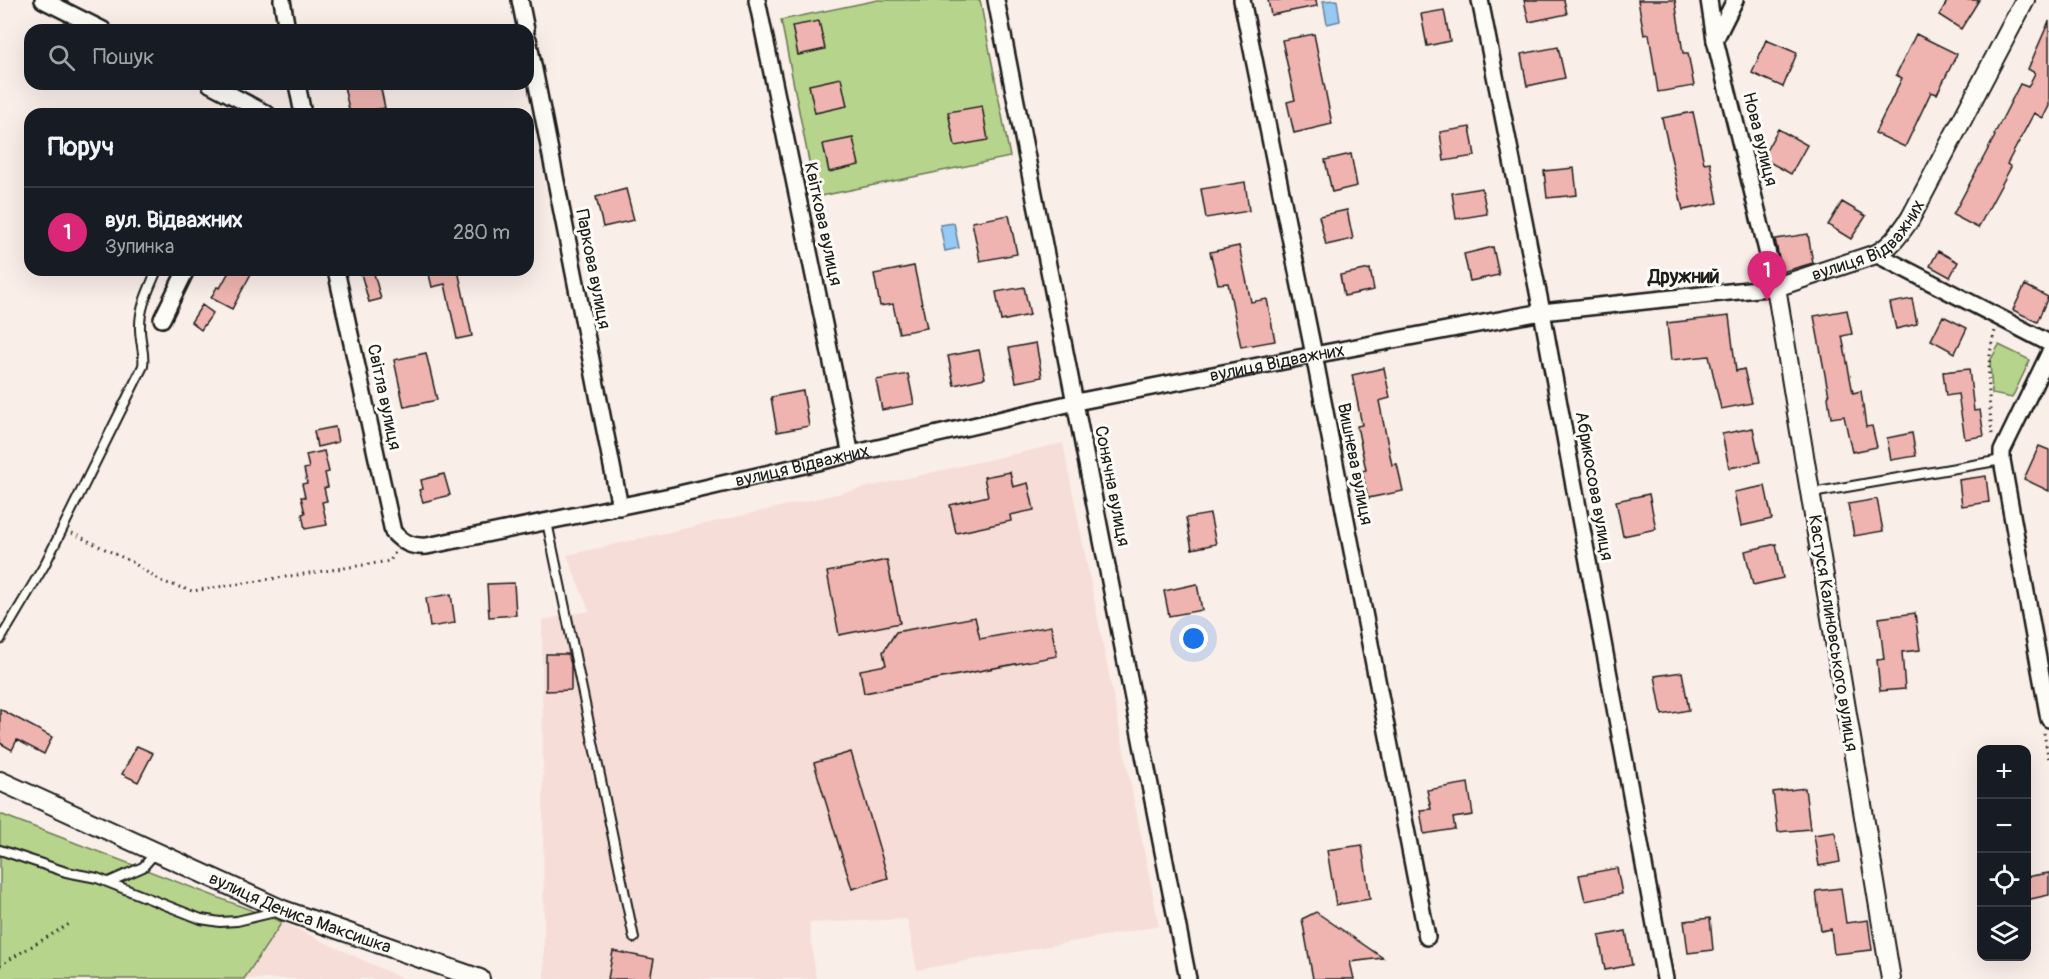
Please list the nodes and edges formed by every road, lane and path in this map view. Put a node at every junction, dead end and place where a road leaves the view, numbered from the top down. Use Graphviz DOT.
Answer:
graph roads {
  1 [pos="282,0"];
  2 [pos="520,0"];
  3 [pos="757,0"];
  4 [pos="996,0"];
  5 [pos="1242,0"];
  6 [pos="1480,0"];
  7 [pos="1709,0"];
  8 [pos="1735,0"];
  9 [pos="2025,0"];
  10 [pos="50,2"];
  11 [pos="92,24"];
  12 [pos="286,24"];
  13 [pos="525,24"];
  14 [pos="1715,40"];
  15 [pos="534,70"];
  16 [pos="219,90"];
  17 [pos="298,90"];
  18 [pos="245,108"];
  19 [pos="302,108"];
  20 [pos="1876,254"];
  21 [pos="155,276"];
  22 [pos="183,276"];
  23 [pos="337,276"];
  24 [pos="1776,287"];
  25 [pos="1542,312"];
  26 [pos="162,319"];
  27 [pos="2049,343"];
  28 [pos="2049,354"];
  29 [pos="1314,355"];
  30 [pos="1076,402"];
  31 [pos="850,455"];
  32 [pos="2002,460"];
  33 [pos="1810,494"];
  34 [pos="620,507"];
  35 [pos="547,522"];
  36 [pos="62,528"];
  37 [pos="398,537"];
  38 [pos="0,640"];
  39 [pos="2049,719"];
  40 [pos="0,781"];
  41 [pos="0,850"];
  42 [pos="156,852"];
  43 [pos="109,882"];
  44 [pos="283,910"];
  45 [pos="71,923"];
  46 [pos="1427,937"];
  47 [pos="634,938"];
  48 [pos="0,965"];
  49 [pos="480,979"];
  50 [pos="1188,979"];
  51 [pos="1665,979"];
  52 [pos="1891,979"];
  1 -- 12 [label="street"];
  2 -- 13 [label="street"];
  3 -- 31 [label="street, Квіткова вулиця"];
  4 -- 30 [label="street, Сонячна вулиця"];
  5 -- 29 [label="street, Вишнева вулиця"];
  6 -- 25 [label="street, Абрикосова вулиця"];
  7 -- 14 [label="street, Нова вулиця"];
  8 -- 14 [label="street"];
  9 -- 20 [label="street, вулиця Відважних"];
  10 -- 11 [label="street"];
  14 -- 24 [label="street, Нова вулиця"];
  15 -- 34 [label="street, Паркова вулиця"];
  16 -- 18 [label="street"];
  17 -- 19 [label="street"];
  20 -- 24 [label="street, вулиця Відважних"];
  20 -- 27 [label="street"];
  21 -- 36 [label="lane"];
  22 -- 26 [label="street"];
  23 -- 37 [label="street, Світла вулиця"];
  24 -- 25 [label="street, вулиця Відважних"];
  24 -- 33 [label="street, Кастуся Калиновського вулиця"];
  25 -- 29 [label="street, вулиця Відважних"];
  25 -- 51 [label="street, Абрикосова вулиця"];
  28 -- 32 [label="street"];
  29 -- 30 [label="street, вулиця Відважних"];
  29 -- 46 [label="street, Вишнева вулиця"];
  30 -- 31 [label="street, вулиця Відважних"];
  30 -- 50 [label="street, Сонячна вулиця"];
  31 -- 34 [label="street, вулиця Відважних"];
  32 -- 33 [label="lane"];
  32 -- 39 [label="street"];
  33 -- 52 [label="street, Кастуся Калиновського вулиця"];
  34 -- 35 [label="street, вулиця Відважних"];
  35 -- 37 [label="street, вулиця Відважних"];
  35 -- 47 [label="lane"];
  36 -- 37 [label="path"];
  36 -- 38 [label="lane"];
  40 -- 42 [label="street, вулиця Дениса Максишка"];
  41 -- 43 [label="lane"];
  42 -- 43 [label="lane"];
  42 -- 44 [label="street, вулиця Дениса Максишка"];
  43 -- 44 [label="lane"];
  44 -- 49 [label="street, вулиця Дениса Максишка"];
  45 -- 48 [label="path"];
}
